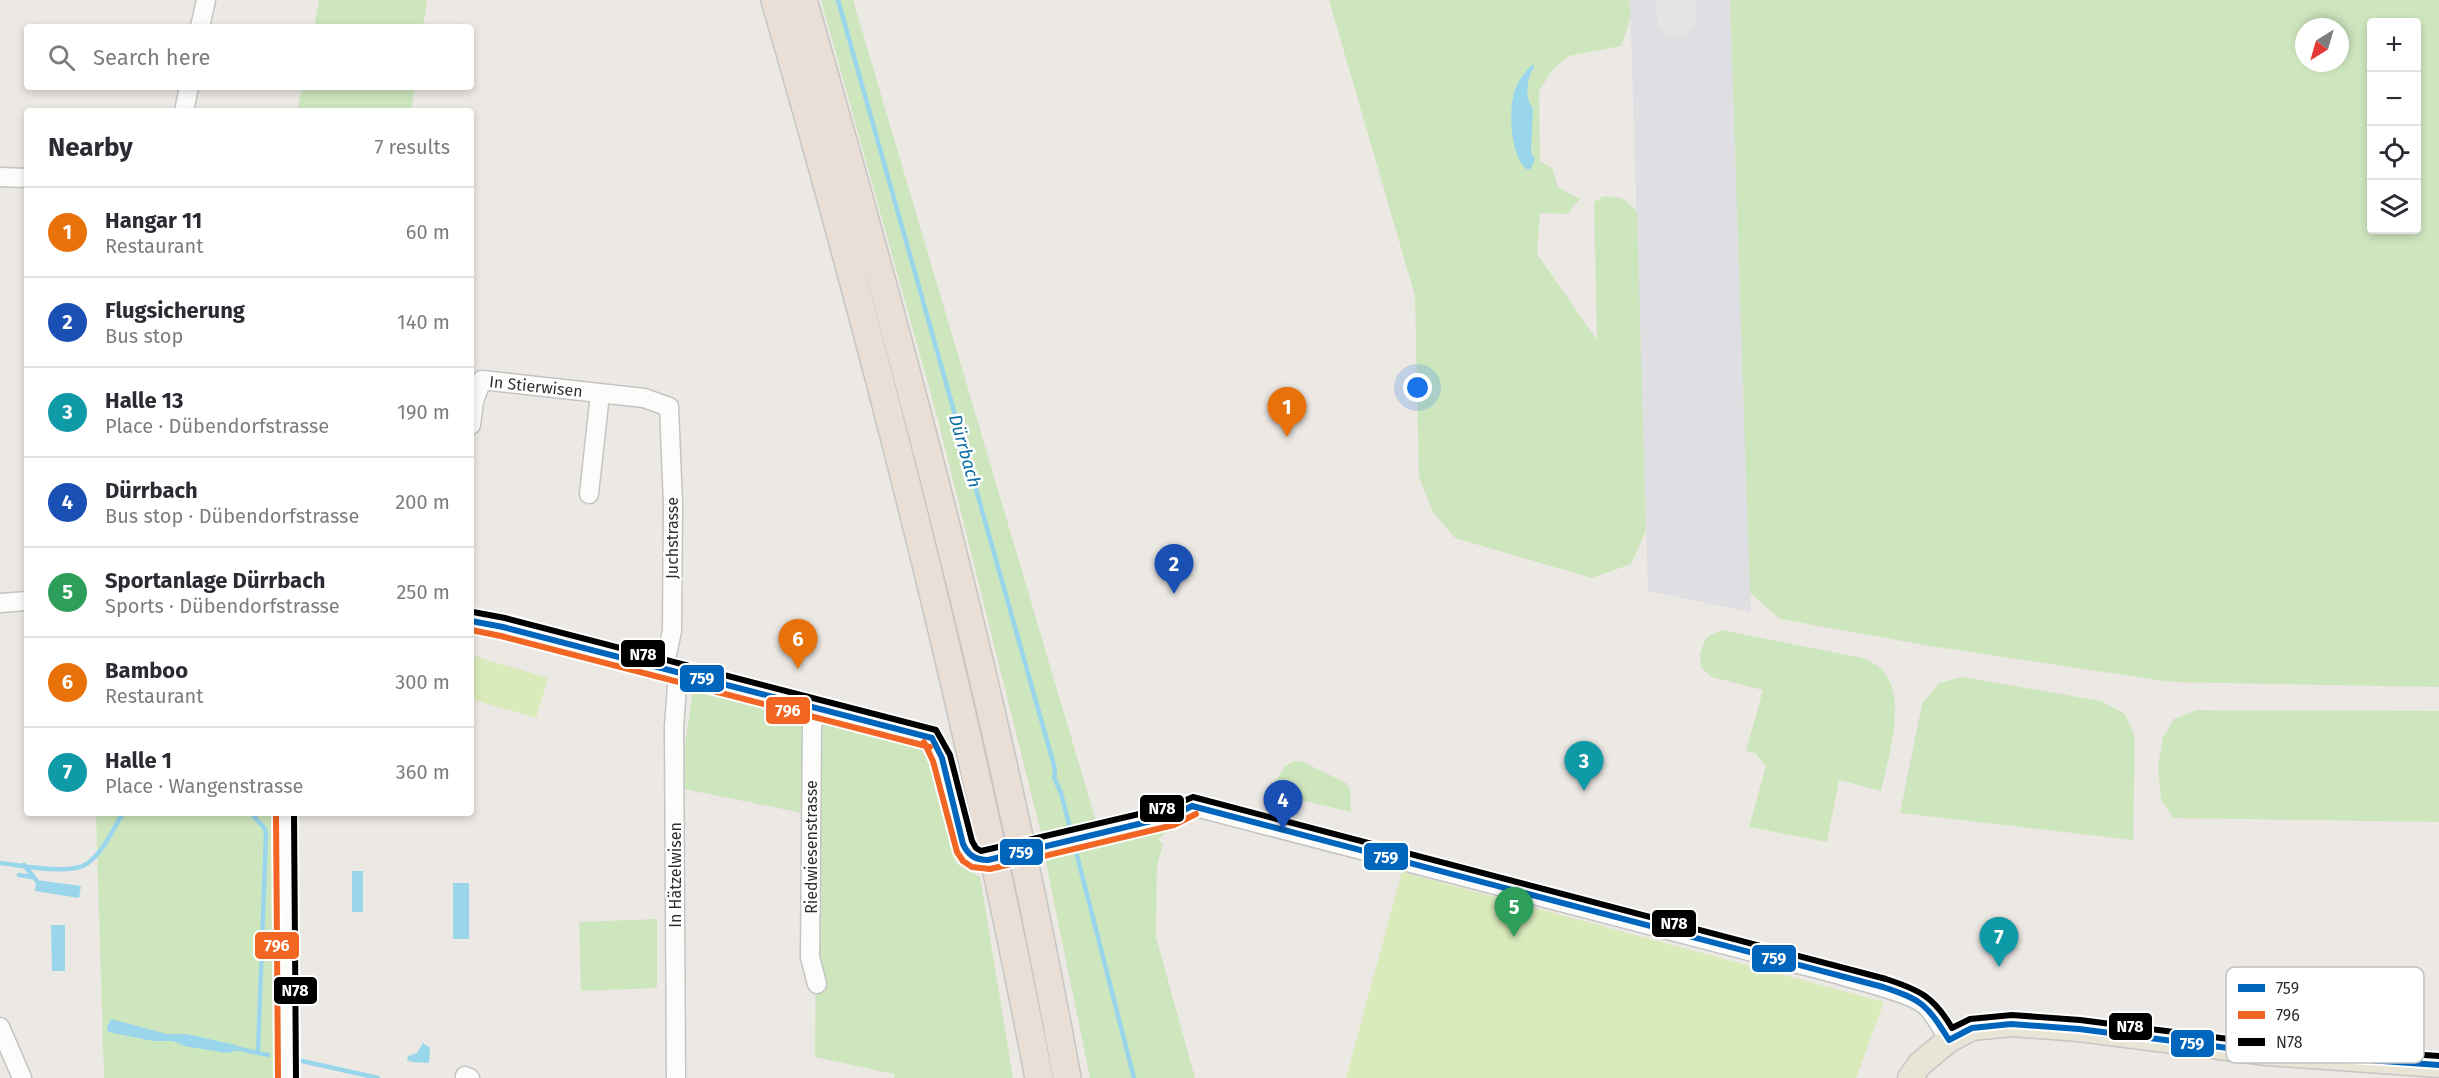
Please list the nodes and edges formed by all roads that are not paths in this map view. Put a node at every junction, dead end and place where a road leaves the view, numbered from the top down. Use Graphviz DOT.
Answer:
graph roads {
  1 [pos="206,0"];
  2 [pos="775,0"];
  3 [pos="803,0"];
  4 [pos="201,24"];
  5 [pos="188,90"];
  6 [pos="185,108"];
  7 [pos="0,177"];
  8 [pos="24,178"];
  9 [pos="600,394"];
  10 [pos="474,401"];
  11 [pos="669,407"];
  12 [pos="589,494"];
  13 [pos="24,601"];
  14 [pos="0,603"];
  15 [pos="474,622"];
  16 [pos="671,670"];
  17 [pos="816,709"];
  18 [pos="932,738"];
  19 [pos="1192,806"];
  20 [pos="285,816"];
  21 [pos="817,984"];
  22 [pos="0,1027"];
  23 [pos="1948,1040"];
  24 [pos="2226,1048"];
  25 [pos="2410,1063"];
  26 [pos="2439,1065"];
  27 [pos="22,1078"];
  28 [pos="287,1078"];
  29 [pos="676,1078"];
  30 [pos="1039,1078"];
  31 [pos="1067,1078"];
  32 [pos="1910,1078"];
  1 -- 4 [label="street"];
  2 -- 30 [label="highway"];
  3 -- 31 [label="highway"];
  5 -- 6 [label="street"];
  7 -- 8 [label="street"];
  9 -- 10 [label="street, In Stierwisen"];
  9 -- 11 [label="street, In Stierwisen"];
  9 -- 12 [label="street, In Stierwisen"];
  11 -- 16 [label="street, Juchstrasse"];
  13 -- 14 [label="street"];
  15 -- 16 [label="street"];
  16 -- 17 [label="street"];
  16 -- 29 [label="street, In Hätzelwisen"];
  17 -- 18 [label="street"];
  17 -- 21 [label="street, Riedwiesenstrasse"];
  19 -- 23 [label="street"];
  20 -- 28 [label="street"];
  22 -- 27 [label="street"];
  23 -- 24 [label="main road"];
  23 -- 32 [label="main road"];
  25 -- 26 [label="main road"];
}
